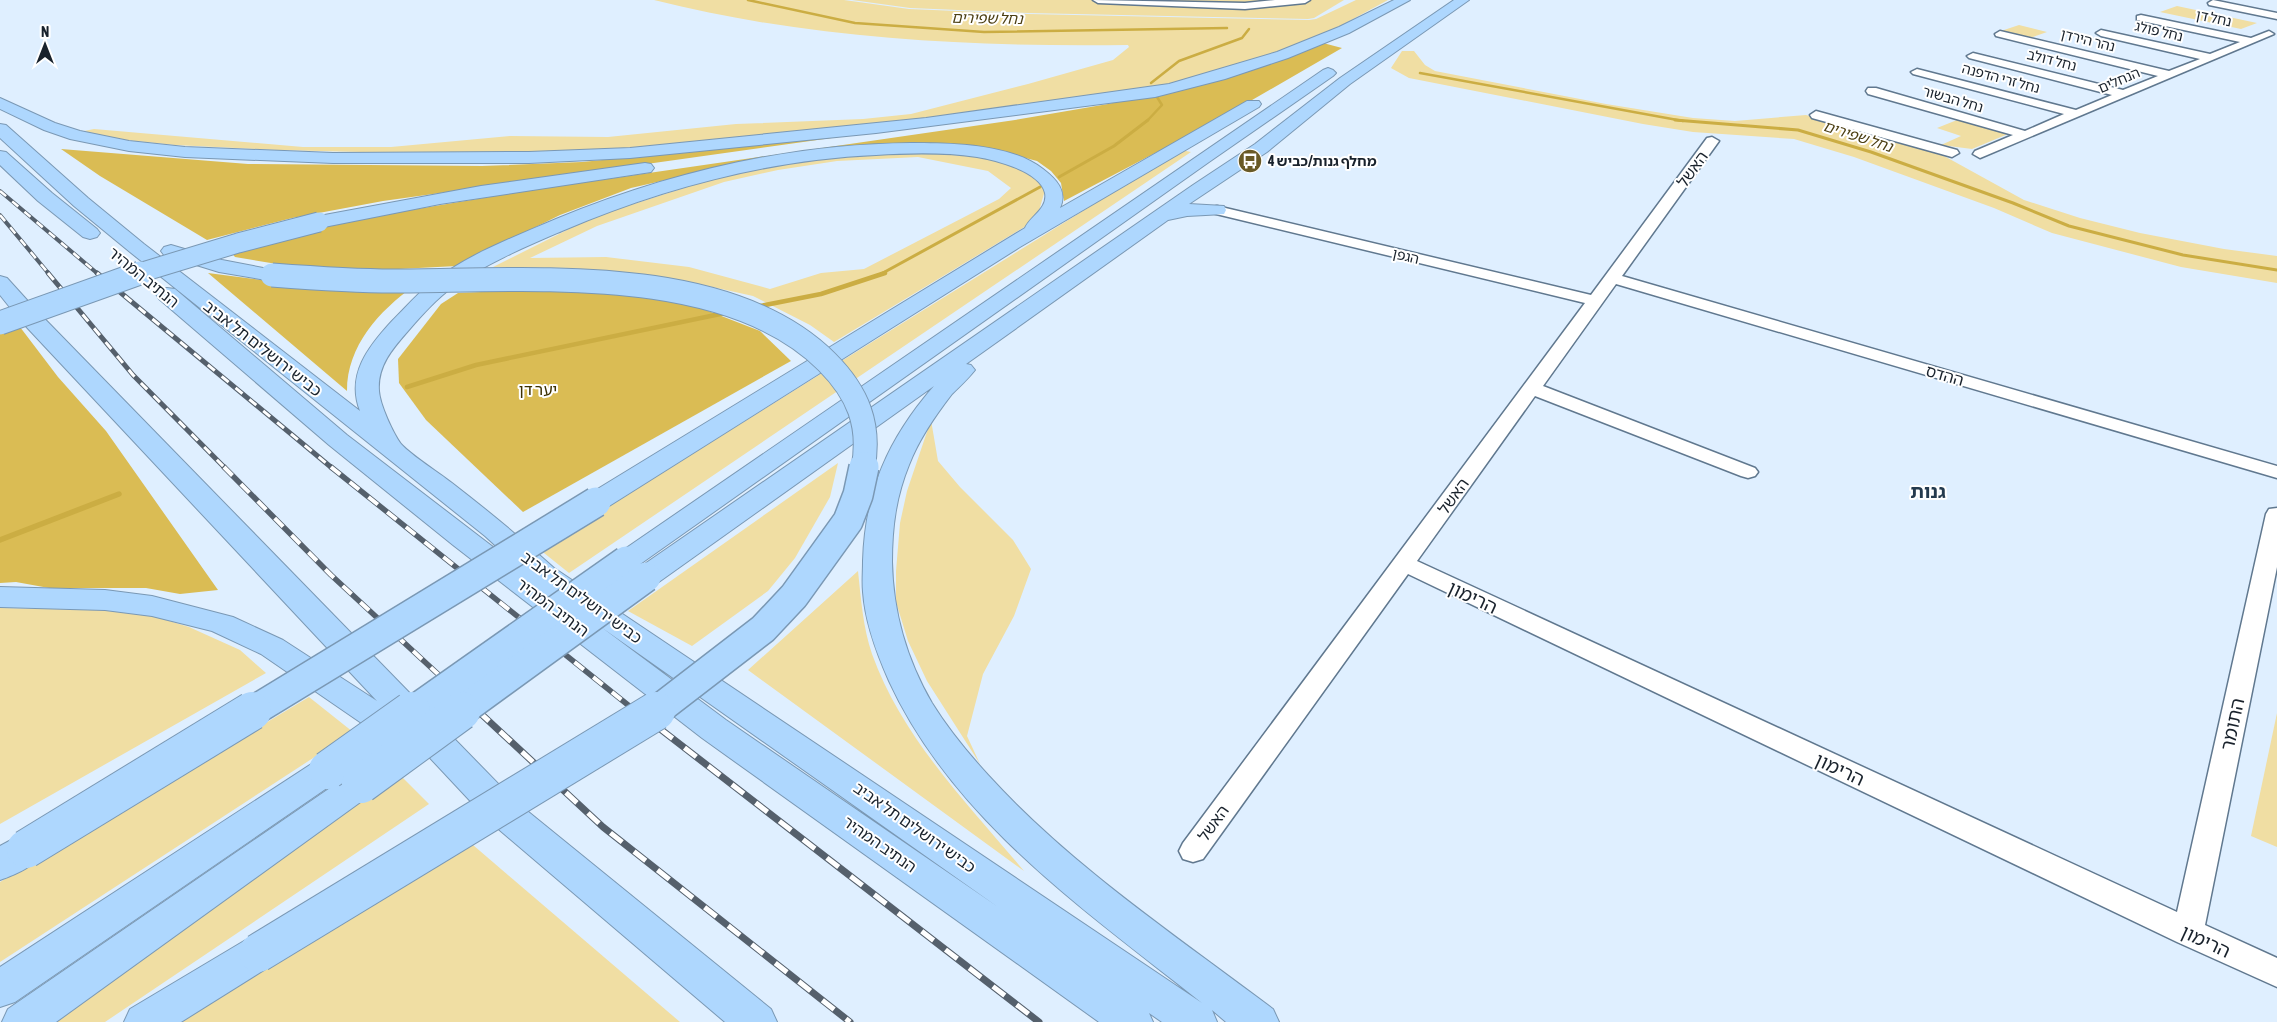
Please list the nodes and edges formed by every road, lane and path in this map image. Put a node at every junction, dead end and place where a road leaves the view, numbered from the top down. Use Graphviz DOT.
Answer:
graph roads {
  1 [pos="1098,0"];
  2 [pos="1305,0"];
  3 [pos="1464,0"];
  4 [pos="2213,3"];
  5 [pos="1409,5"];
  6 [pos="2277,16"];
  7 [pos="2141,18"];
  8 [pos="2256,27"];
  9 [pos="2274,32"];
  10 [pos="2101,33"];
  11 [pos="2000,34"];
  12 [pos="2251,41"];
  13 [pos="1973,56"];
  14 [pos="1333,57"];
  15 [pos="2211,58"];
  16 [pos="1917,72"];
  17 [pos="2169,75"];
  18 [pos="1173,88"];
  19 [pos="1872,91"];
  20 [pos="2124,94"];
  21 [pos="0,103"];
  22 [pos="1816,114"];
  23 [pos="2077,114"];
  24 [pos="0,129"];
  25 [pos="2026,135"];
  26 [pos="1712,141"];
  27 [pos="0,156"];
  28 [pos="1966,156"];
  29 [pos="1991,165"];
  30 [pos="1198,189"];
  31 [pos="81,202"];
  32 [pos="1217,210"];
  33 [pos="1162,216"];
  34 [pos="1013,243"];
  35 [pos="105,245"];
  36 [pos="120,257"];
  37 [pos="1085,269"];
  38 [pos="1612,278"];
  39 [pos="0,282"];
  40 [pos="1596,301"];
  41 [pos="0,323"];
  42 [pos="1532,388"];
  43 [pos="392,450"];
  44 [pos="1748,472"];
  45 [pos="2277,472"];
  46 [pos="2277,514"];
  47 [pos="1403,564"];
  48 [pos="636,569"];
  49 [pos="0,597"];
  50 [pos="344,777"];
  51 [pos="469,777"];
  52 [pos="11,848"];
  53 [pos="1193,851"];
  54 [pos="2188,933"];
  55 [pos="2277,974"];
  56 [pos="0,988"];
  57 [pos="22,1022"];
  58 [pos="145,1022"];
  59 [pos="756,1022"];
  60 [pos="1132,1022"];
  61 [pos="1196,1022"];
  62 [pos="1258,1022"];
  1 -- 2 [label="street"];
  3 -- 30 [label="highway"];
  4 -- 6 [label="street"];
  5 -- 18 [label="highway"];
  5 -- 48 [label="highway"];
  7 -- 12 [label="street, נחל דן"];
  8 -- 9 [label="street"];
  9 -- 12 [label="street, הנחלים"];
  10 -- 15 [label="street, נחל פולג"];
  11 -- 17 [label="street, נהר הירדן"];
  12 -- 15 [label="street, הנחלים"];
  13 -- 20 [label="street, נחל דולב"];
  14 -- 34 [label="highway"];
  15 -- 17 [label="street, הנחלים"];
  16 -- 23 [label="street, נחל זרי הדפנה"];
  17 -- 20 [label="street, הנחלים"];
  18 -- 21 [label="highway"];
  18 -- 41 [label="highway, bridge"];
  19 -- 25 [label="street, נחל הבשור"];
  20 -- 23 [label="street, הנחלים"];
  22 -- 28 [label="street"];
  23 -- 25 [label="street, הנחלים"];
  24 -- 31 [label="highway, כביש ירושלים תל אביב"];
  25 -- 28 [label="street, הנחלים"];
  26 -- 38 [label="street, האשל"];
  27 -- 35 [label="highway, הנתיב המהיר"];
  28 -- 29 [label="street"];
  30 -- 32 [label="highway"];
  30 -- 33 [label="highway"];
  31 -- 43 [label="highway, כביש ירושלים תל אביב"];
  31 -- 58 [label="highway, bridge"];
  32 -- 33 [label="highway"];
  32 -- 40 [label="street, הגפן"];
  33 -- 37 [label="highway"];
  34 -- 43 [label="highway"];
  34 -- 52 [label="highway, bridge"];
  36 -- 60 [label="highway, הנתיב המהיר"];
  37 -- 48 [label="highway"];
  37 -- 62 [label="highway"];
  38 -- 40 [label="street, האשל"];
  38 -- 45 [label="street, ההדס"];
  39 -- 51 [label="highway"];
  40 -- 42 [label="street, האשל"];
  42 -- 44 [label="street"];
  42 -- 47 [label="street, האשל"];
  43 -- 61 [label="highway, כביש ירושלים תל אביב"];
  46 -- 54 [label="street, התומר"];
  47 -- 53 [label="street, האשל"];
  47 -- 54 [label="street, הרימון"];
  48 -- 50 [label="highway, bridge"];
  49 -- 51 [label="highway"];
  50 -- 56 [label="highway"];
  50 -- 57 [label="highway"];
  51 -- 59 [label="highway"];
  54 -- 55 [label="street, הרימון"];
}
